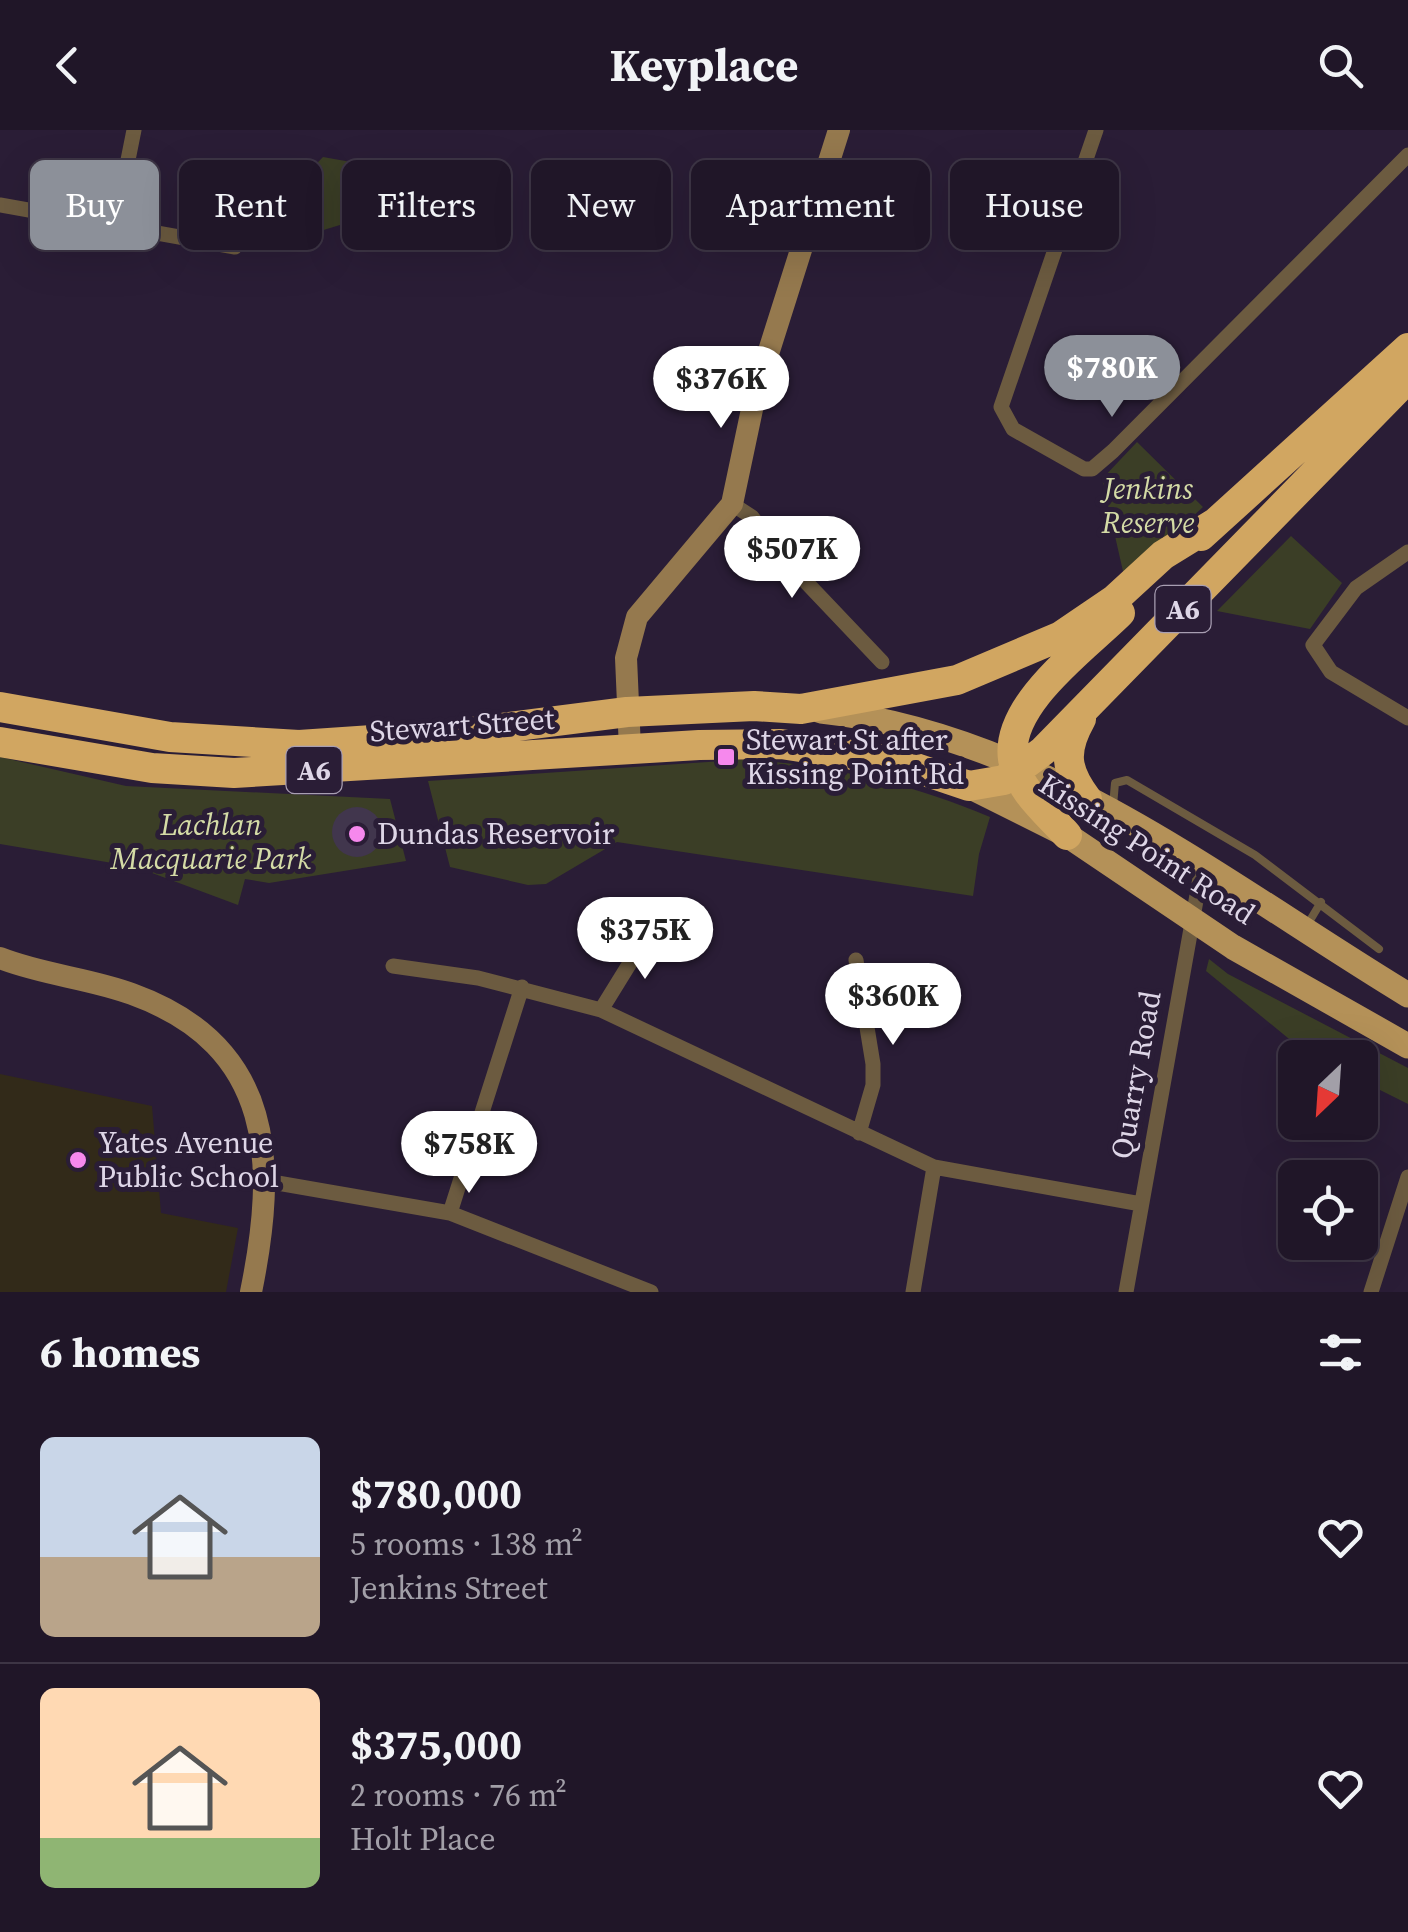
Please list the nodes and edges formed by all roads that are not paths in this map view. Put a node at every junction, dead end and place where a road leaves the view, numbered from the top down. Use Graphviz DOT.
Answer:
graph roads {
  1 [pos="134,130"];
  2 [pos="1096,130"];
  3 [pos="835,131"];
  4 [pos="1408,155"];
  5 [pos="128,160"];
  6 [pos="0,204"];
  7 [pos="30,209"];
  8 [pos="1408,348"];
  9 [pos="1408,378"];
  10 [pos="732,504"];
  11 [pos="1215,523"];
  12 [pos="1408,552"];
  13 [pos="882,662"];
  14 [pos="1090,704"];
  15 [pos="0,707"];
  16 [pos="802,708"];
  17 [pos="627,712"];
  18 [pos="1408,718"];
  19 [pos="0,742"];
  20 [pos="630,749"];
  21 [pos="1019,766"];
  22 [pos="969,786"];
  23 [pos="1087,799"];
  24 [pos="1120,819"];
  25 [pos="1067,835"];
  26 [pos="1202,867"];
  27 [pos="1321,902"];
  28 [pos="1192,921"];
  29 [pos="1304,930"];
  30 [pos="638,938"];
  31 [pos="1379,949"];
  32 [pos="0,958"];
  33 [pos="856,960"];
  34 [pos="393,966"];
  35 [pos="37,973"];
  36 [pos="0,976"];
  37 [pos="522,987"];
  38 [pos="1408,995"];
  39 [pos="601,1010"];
  40 [pos="1408,1046"];
  41 [pos="860,1133"];
  42 [pos="934,1167"];
  43 [pos="1408,1177"];
  44 [pos="266,1181"];
  45 [pos="1141,1204"];
  46 [pos="450,1213"];
  47 [pos="250,1292"];
  48 [pos="651,1292"];
  49 [pos="913,1292"];
  50 [pos="1126,1292"];
  51 [pos="1372,1292"];
  1 -- 5 [label="street"];
  2 -- 4 [label="street"];
  3 -- 10 [label="street"];
  6 -- 7 [label="street"];
  8 -- 11 [label="highway, A6"];
  9 -- 14 [label="highway, A6"];
  10 -- 13 [label="street"];
  10 -- 17 [label="street"];
  11 -- 16 [label="highway, A6"];
  11 -- 21 [label="highway, A6"];
  12 -- 18 [label="street"];
  14 -- 21 [label="highway, A6"];
  14 -- 23 [label="highway"];
  15 -- 17 [label="highway, Stewart Street / A6"];
  16 -- 17 [label="highway, Kissing Point Road / A6"];
  16 -- 21 [label="main road, Kissing Point Road"];
  17 -- 20 [label="street"];
  19 -- 20 [label="highway, Stewart Street / A6"];
  20 -- 22 [label="highway, Kissing Point Road / A6"];
  21 -- 22 [label="highway, A6"];
  21 -- 23 [label="main road, Kissing Point Road"];
  21 -- 25 [label="highway"];
  22 -- 25 [label="main road, Kissing Point Road"];
  23 -- 24 [label="main road, Kissing Point Road"];
  24 -- 26 [label="main road, Kissing Point Road"];
  24 -- 27 [label="lane, Kissing Point Road"];
  25 -- 28 [label="main road, Kissing Point Road"];
  26 -- 28 [label="street, Quarry Road"];
  26 -- 29 [label="main road, Kissing Point Road"];
  27 -- 29 [label="lane"];
  27 -- 31 [label="lane, Kissing Point Road"];
  28 -- 40 [label="main road, Kissing Point Road"];
  28 -- 45 [label="street, Quarry Road"];
  29 -- 38 [label="main road, Kissing Point Road"];
  30 -- 39 [label="street"];
  32 -- 35 [label="street"];
  33 -- 41 [label="street"];
  34 -- 37 [label="street"];
  35 -- 36 [label="street"];
  35 -- 44 [label="street"];
  37 -- 39 [label="street"];
  37 -- 46 [label="street"];
  39 -- 41 [label="street"];
  41 -- 42 [label="street"];
  42 -- 45 [label="street"];
  42 -- 49 [label="street"];
  43 -- 51 [label="street"];
  44 -- 46 [label="street"];
  44 -- 47 [label="street"];
  45 -- 50 [label="street, Quarry Road"];
  46 -- 48 [label="street"];
}
